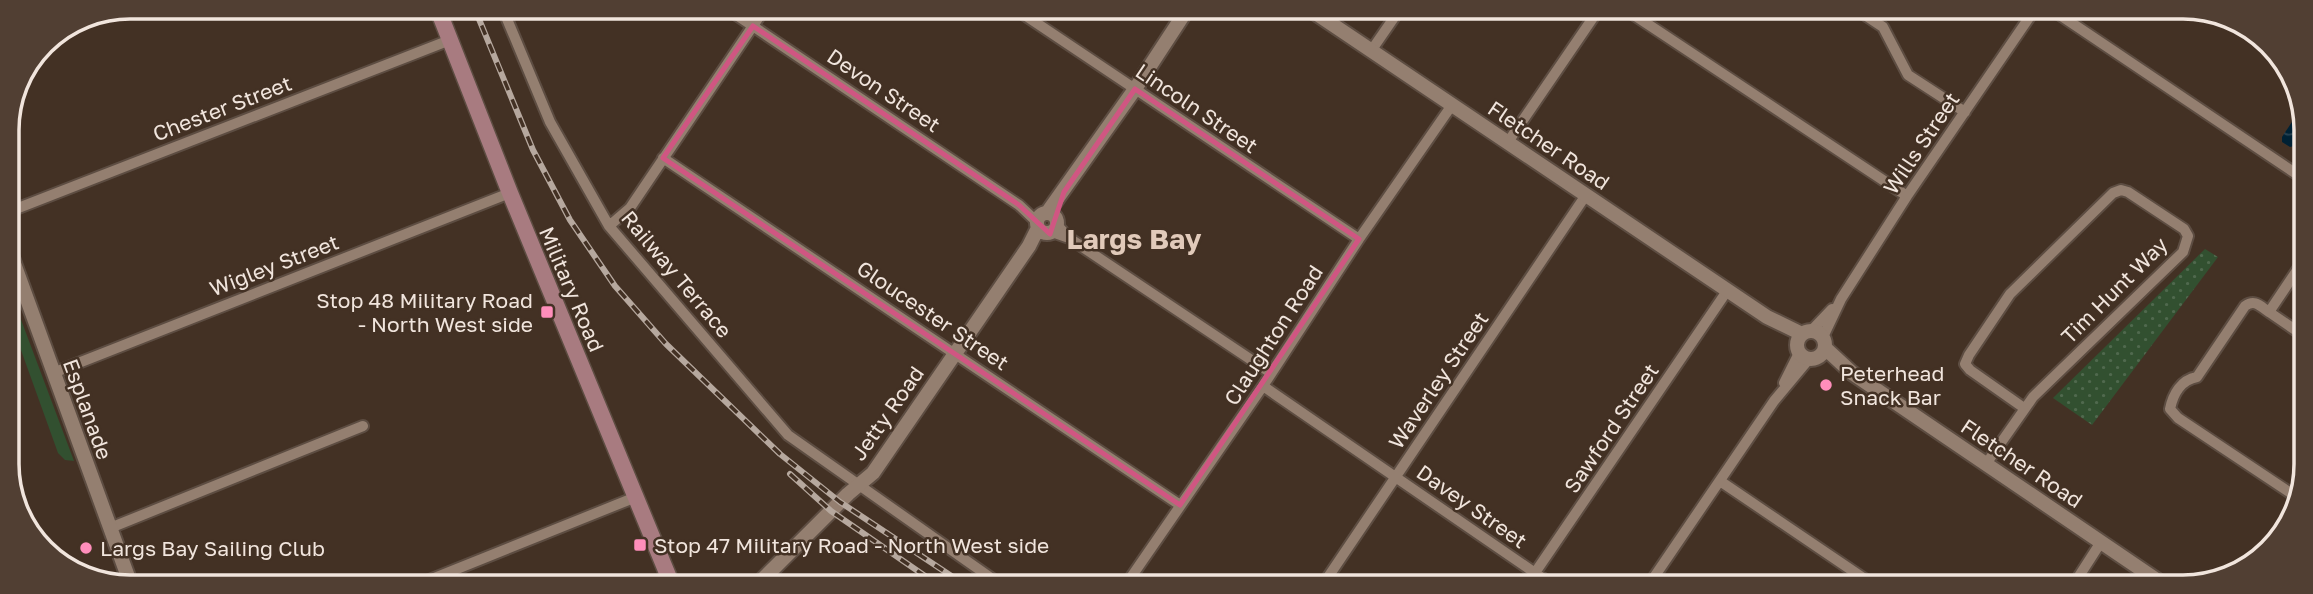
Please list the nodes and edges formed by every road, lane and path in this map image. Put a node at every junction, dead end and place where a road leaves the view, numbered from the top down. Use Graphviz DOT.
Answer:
graph roads {
  1 [pos="442,19"];
  2 [pos="507,19"];
  3 [pos="742,19"];
  4 [pos="758,19"];
  5 [pos="1030,19"];
  6 [pos="1181,19"];
  7 [pos="1324,19"];
  8 [pos="1393,19"];
  9 [pos="1592,19"];
  10 [pos="1640,19"];
  11 [pos="1871,19"];
  12 [pos="2028,19"];
  13 [pos="2066,19"];
  14 [pos="753,26"];
  15 [pos="450,40"];
  16 [pos="1371,51"];
  17 [pos="1135,89"];
  18 [pos="1452,105"];
  19 [pos="1965,112"];
  20 [pos="1508,142"];
  21 [pos="663,158"];
  22 [pos="2294,171"];
  23 [pos="510,193"];
  24 [pos="1586,195"];
  25 [pos="1907,196"];
  26 [pos="19,208"];
  27 [pos="1047,223"];
  28 [pos="609,226"];
  29 [pos="1359,239"];
  30 [pos="2294,275"];
  31 [pos="19,278"];
  32 [pos="1727,291"];
  33 [pos="2269,312"];
  34 [pos="2294,328"];
  35 [pos="1811,345"];
  36 [pos="954,352"];
  37 [pos="53,373"];
  38 [pos="1271,373"];
  39 [pos="1263,386"];
  40 [pos="2024,408"];
  41 [pos="363,426"];
  42 [pos="1986,464"];
  43 [pos="1396,477"];
  44 [pos="1720,481"];
  45 [pos="859,486"];
  46 [pos="2290,493"];
  47 [pos="636,497"];
  48 [pos="1180,505"];
  49 [pos="110,528"];
  50 [pos="2101,542"];
  51 [pos="1535,573"];
  52 [pos="128,575"];
  53 [pos="442,575"];
  54 [pos="668,575"];
  55 [pos="767,575"];
  56 [pos="985,575"];
  57 [pos="1132,575"];
  58 [pos="1329,575"];
  59 [pos="1538,575"];
  60 [pos="1656,575"];
  61 [pos="1859,575"];
  62 [pos="2080,575"];
  63 [pos="2149,575"];
  1 -- 15 [label="main road, Military Road"];
  2 -- 28 [label="street, Railway Terrace"];
  3 -- 14 [label="street, Devon Street"];
  4 -- 14 [label="street"];
  5 -- 17 [label="street, Lincoln Street"];
  6 -- 17 [label="street"];
  7 -- 16 [label="street, Fletcher Road"];
  8 -- 16 [label="street"];
  9 -- 20 [label="street"];
  10 -- 25 [label="street"];
  11 -- 19 [label="street"];
  12 -- 19 [label="street, Wills Street"];
  13 -- 22 [label="street"];
  14 -- 21 [label="street"];
  14 -- 27 [label="street, Devon Street"];
  15 -- 23 [label="main road, Military Road"];
  15 -- 26 [label="street, Chester Street"];
  16 -- 18 [label="street, Fletcher Road"];
  17 -- 27 [label="street"];
  17 -- 29 [label="street, Lincoln Street"];
  18 -- 20 [label="street, Fletcher Road"];
  18 -- 29 [label="street, Claughton Road"];
  19 -- 25 [label="street, Wills Street"];
  20 -- 24 [label="street, Fletcher Road"];
  21 -- 28 [label="street"];
  21 -- 36 [label="street, Gloucester Street"];
  23 -- 37 [label="street, Wigley Street"];
  23 -- 47 [label="main road, Military Road"];
  24 -- 32 [label="street, Fletcher Road"];
  24 -- 43 [label="street, Waverley Street"];
  25 -- 35 [label="street, Wills Street"];
  27 -- 36 [label="street, Jetty Road"];
  27 -- 38 [label="street, Devon Street"];
  28 -- 45 [label="street, Railway Terrace"];
  29 -- 38 [label="street, Claughton Road"];
  30 -- 33 [label="street"];
  31 -- 37 [label="street, Esplanade"];
  32 -- 35 [label="street, Fletcher Road"];
  32 -- 51 [label="street, Sawford Street"];
  33 -- 34 [label="street"];
  33 -- 46 [label="street"];
  35 -- 42 [label="street, Fletcher Road"];
  35 -- 44 [label="street, Wills Street"];
  36 -- 45 [label="street, Jetty Road"];
  36 -- 48 [label="street, Gloucester Street"];
  37 -- 49 [label="street, Esplanade"];
  38 -- 39 [label="street, Claughton Road"];
  39 -- 43 [label="street, Davey Street"];
  39 -- 48 [label="street, Claughton Road"];
  40 -- 40 [label="street, Tim Hunt Way"];
  40 -- 42 [label="street, Tim Hunt Way"];
  41 -- 49 [label="street"];
  42 -- 50 [label="street, Fletcher Road"];
  43 -- 51 [label="street, Davey Street"];
  43 -- 58 [label="street, Waverley Street"];
  44 -- 60 [label="street, Wills Street"];
  44 -- 61 [label="street"];
  45 -- 55 [label="street, Jetty Road"];
  45 -- 56 [label="street, Railway Terrace"];
  47 -- 53 [label="street"];
  47 -- 54 [label="main road, Military Road"];
  48 -- 57 [label="street, Claughton Road"];
  49 -- 52 [label="street, Esplanade"];
  50 -- 62 [label="street"];
  50 -- 63 [label="street, Fletcher Road"];
  51 -- 59 [label="street, Davey Street"];
}
